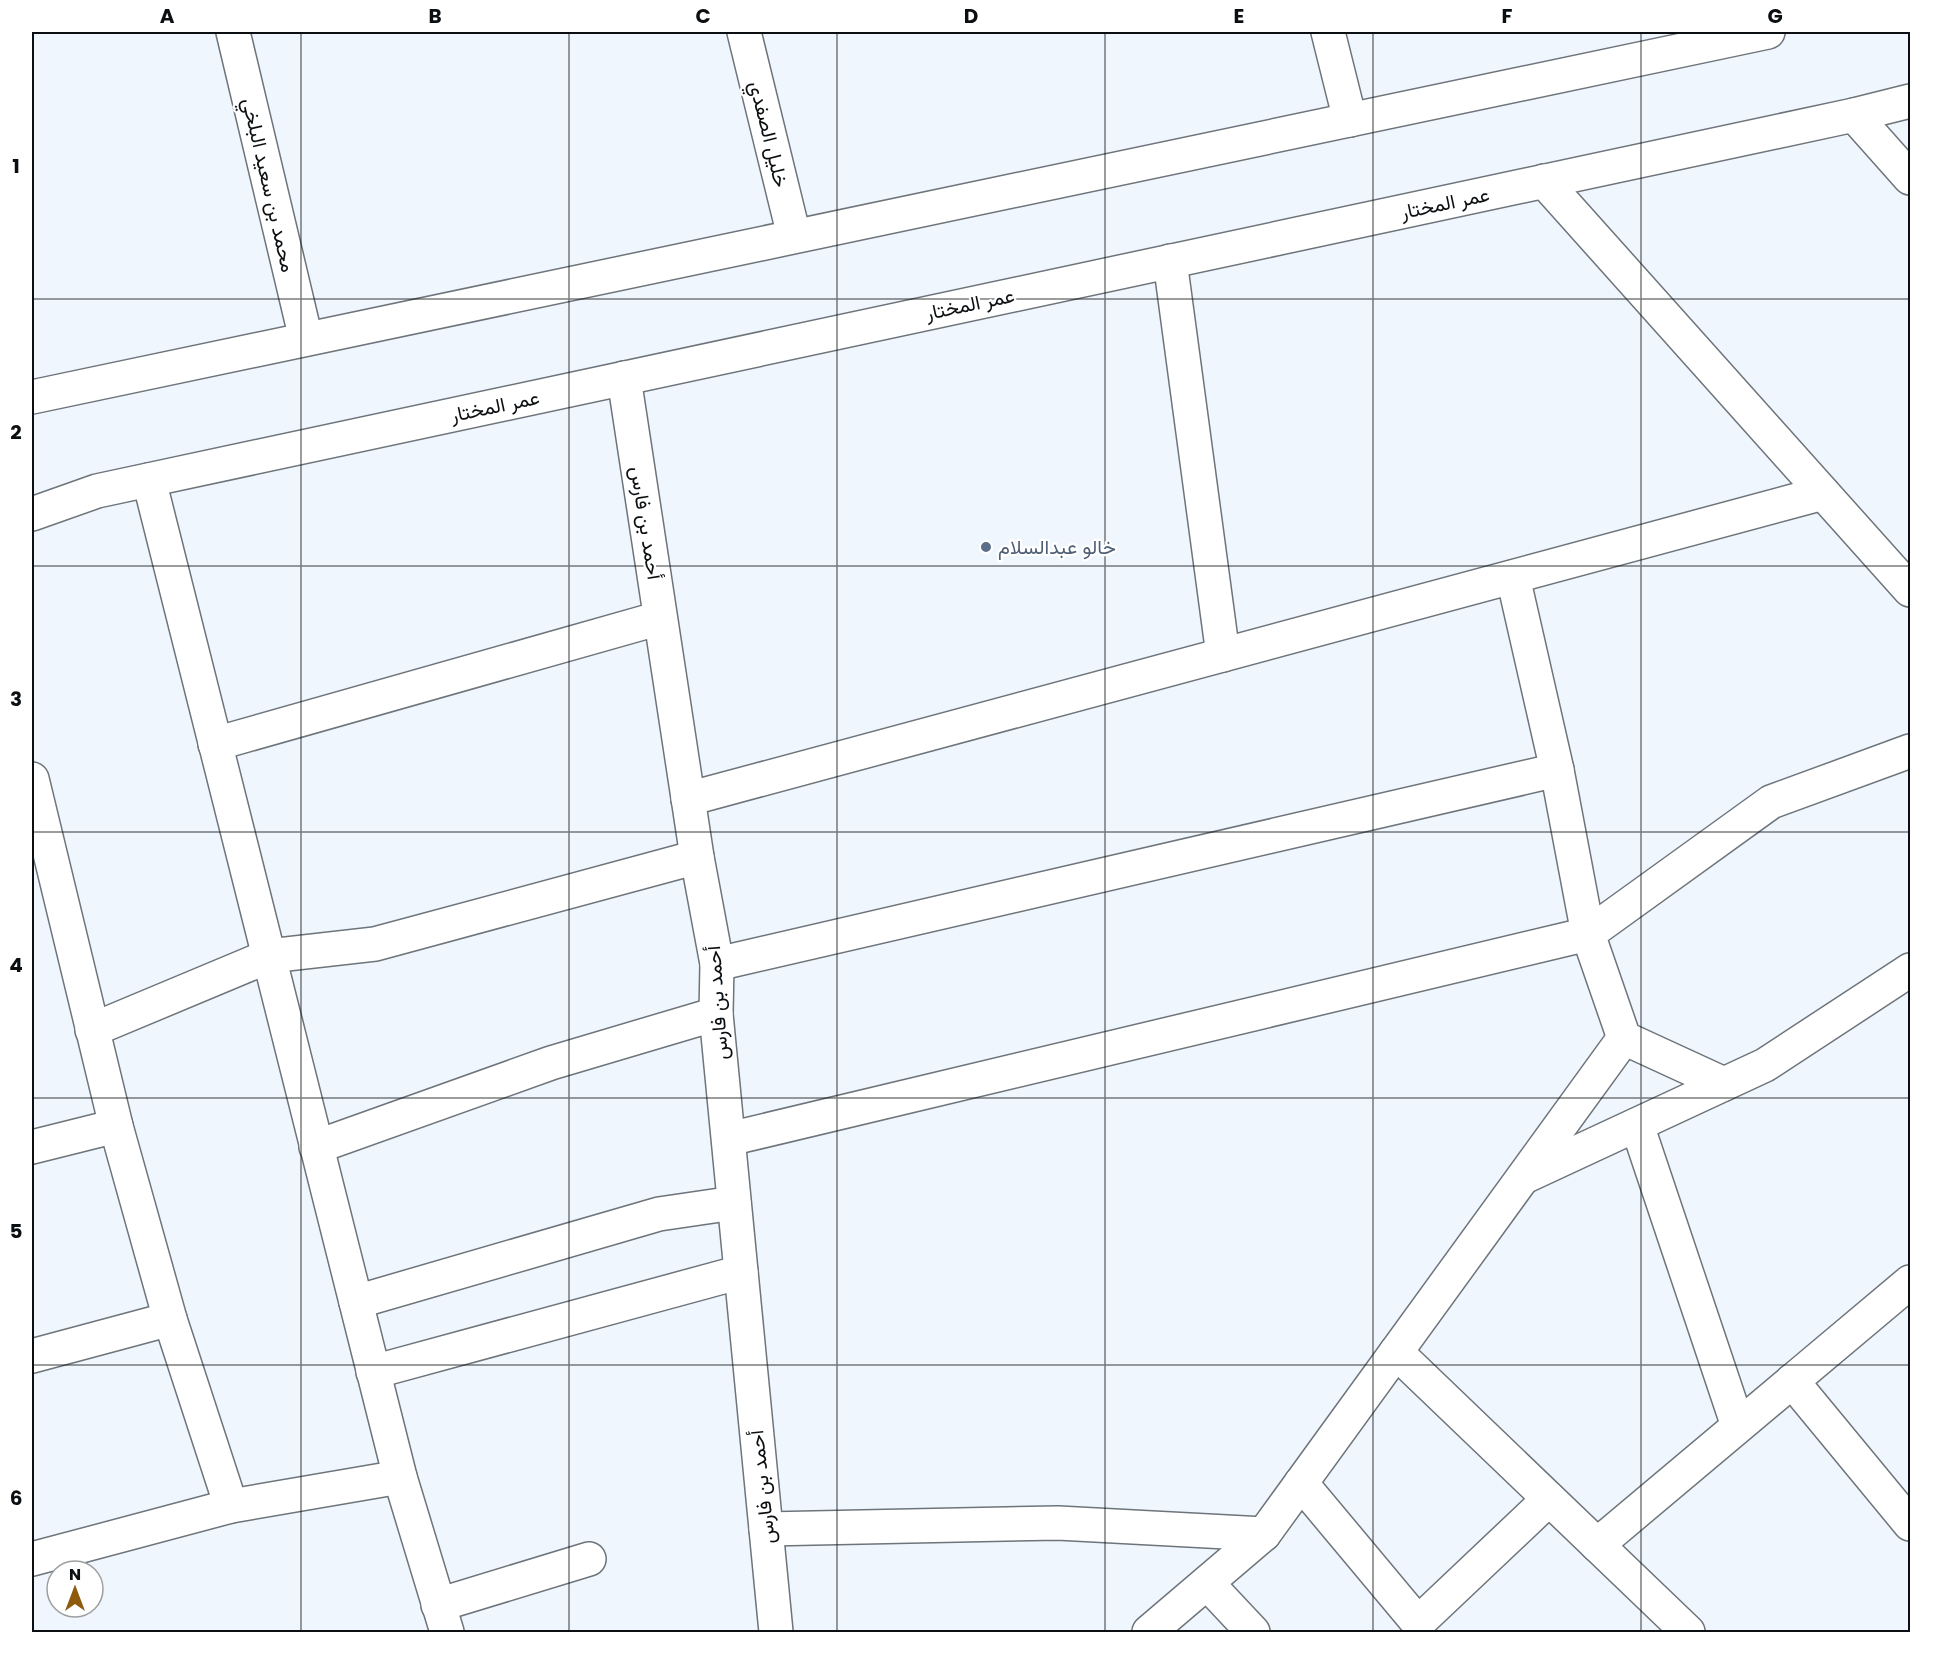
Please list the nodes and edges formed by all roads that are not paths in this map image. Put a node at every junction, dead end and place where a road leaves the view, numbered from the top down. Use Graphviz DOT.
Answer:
graph roads {
  1 [pos="233,32"];
  2 [pos="744,32"];
  3 [pos="1328,32"];
  4 [pos="1768,32"];
  5 [pos="1711,37"];
  6 [pos="1911,101"];
  7 [pos="1854,115"];
  8 [pos="1350,120"];
  9 [pos="1911,178"];
  10 [pos="1544,182"];
  11 [pos="794,236"];
  12 [pos="1170,261"];
  13 [pos="306,339"];
  14 [pos="624,378"];
  15 [pos="32,397"];
  16 [pos="149,480"];
  17 [pos="1823,493"];
  18 [pos="32,514"];
  19 [pos="1513,576"];
  20 [pos="1911,590"];
  21 [pos="660,618"];
  22 [pos="1223,655"];
  23 [pos="215,744"];
  24 [pos="1911,751"];
  25 [pos="1557,770"];
  26 [pos="32,779"];
  27 [pos="688,799"];
  28 [pos="697,857"];
  29 [pos="1588,934"];
  30 [pos="269,956"];
  31 [pos="717,964"];
  32 [pos="1911,970"];
  33 [pos="716,1014"];
  34 [pos="92,1030"];
  35 [pos="1624,1038"];
  36 [pos="1724,1084"];
  37 [pos="1637,1125"];
  38 [pos="116,1126"];
  39 [pos="729,1139"];
  40 [pos="32,1147"];
  41 [pos="316,1147"];
  42 [pos="1522,1178"];
  43 [pos="734,1203"];
  44 [pos="741,1272"];
  45 [pos="1911,1282"];
  46 [pos="356,1302"];
  47 [pos="171,1319"];
  48 [pos="1396,1352"];
  49 [pos="32,1356"];
  50 [pos="373,1372"];
  51 [pos="1792,1381"];
  52 [pos="1738,1426"];
  53 [pos="400,1477"];
  54 [pos="1301,1483"];
  55 [pos="1550,1499"];
  56 [pos="231,1506"];
  57 [pos="1911,1524"];
  58 [pos="766,1529"];
  59 [pos="1264,1534"];
  60 [pos="1597,1545"];
  61 [pos="32,1559"];
  62 [pos="589,1559"];
  63 [pos="1207,1583"];
  64 [pos="442,1619"];
  65 [pos="776,1632"];
  66 [pos="1149,1632"];
  67 [pos="1252,1632"];
  68 [pos="1688,1632"];
  1 -- 13 [label="street, محمد بن سعيد البلخي"];
  2 -- 11 [label="street, خليل الصفدي"];
  3 -- 8 [label="street"];
  4 -- 5 [label="street"];
  5 -- 8 [label="street"];
  6 -- 7 [label="street, عمر المختار"];
  7 -- 9 [label="street"];
  7 -- 10 [label="street, عمر المختار"];
  8 -- 11 [label="street"];
  10 -- 12 [label="street, عمر المختار"];
  10 -- 17 [label="street"];
  11 -- 13 [label="street"];
  12 -- 14 [label="street, عمر المختار"];
  12 -- 22 [label="street"];
  13 -- 15 [label="street"];
  14 -- 16 [label="street, عمر المختار"];
  14 -- 21 [label="street, أحمد بن فارس"];
  16 -- 18 [label="street, عمر المختار"];
  16 -- 23 [label="street"];
  17 -- 19 [label="street"];
  17 -- 20 [label="street"];
  19 -- 22 [label="street"];
  19 -- 25 [label="street"];
  21 -- 23 [label="street"];
  21 -- 27 [label="street, أحمد بن فارس"];
  22 -- 27 [label="street"];
  23 -- 30 [label="street"];
  24 -- 29 [label="street"];
  25 -- 29 [label="street"];
  25 -- 31 [label="street"];
  26 -- 34 [label="street"];
  27 -- 28 [label="street, أحمد بن فارس"];
  28 -- 30 [label="street"];
  28 -- 31 [label="street, أحمد بن فارس"];
  29 -- 35 [label="street"];
  29 -- 39 [label="street"];
  30 -- 34 [label="street"];
  30 -- 41 [label="street"];
  31 -- 33 [label="street, أحمد بن فارس"];
  32 -- 36 [label="street"];
  33 -- 39 [label="street, أحمد بن فارس"];
  33 -- 41 [label="street"];
  34 -- 38 [label="street"];
  35 -- 36 [label="street"];
  35 -- 42 [label="street"];
  36 -- 37 [label="street"];
  37 -- 42 [label="street"];
  37 -- 52 [label="street"];
  38 -- 40 [label="street"];
  38 -- 47 [label="street"];
  39 -- 43 [label="street, أحمد بن فارس"];
  41 -- 46 [label="street"];
  42 -- 48 [label="street"];
  43 -- 44 [label="street, أحمد بن فارس"];
  43 -- 46 [label="street"];
  44 -- 50 [label="street"];
  44 -- 58 [label="street, أحمد بن فارس"];
  45 -- 51 [label="street"];
  46 -- 50 [label="street"];
  47 -- 49 [label="street"];
  47 -- 56 [label="street"];
  48 -- 54 [label="street"];
  48 -- 55 [label="street"];
  50 -- 53 [label="street"];
  51 -- 52 [label="street"];
  51 -- 57 [label="street"];
  52 -- 60 [label="street"];
  53 -- 56 [label="street"];
  53 -- 64 [label="street"];
  54 -- 55 [label="street"];
  54 -- 59 [label="street"];
  55 -- 60 [label="street"];
  56 -- 61 [label="street"];
  58 -- 59 [label="street"];
  58 -- 65 [label="street, أحمد بن فارس"];
  59 -- 63 [label="street"];
  60 -- 68 [label="street"];
  62 -- 64 [label="street"];
  63 -- 66 [label="street"];
  63 -- 67 [label="street"];
}
